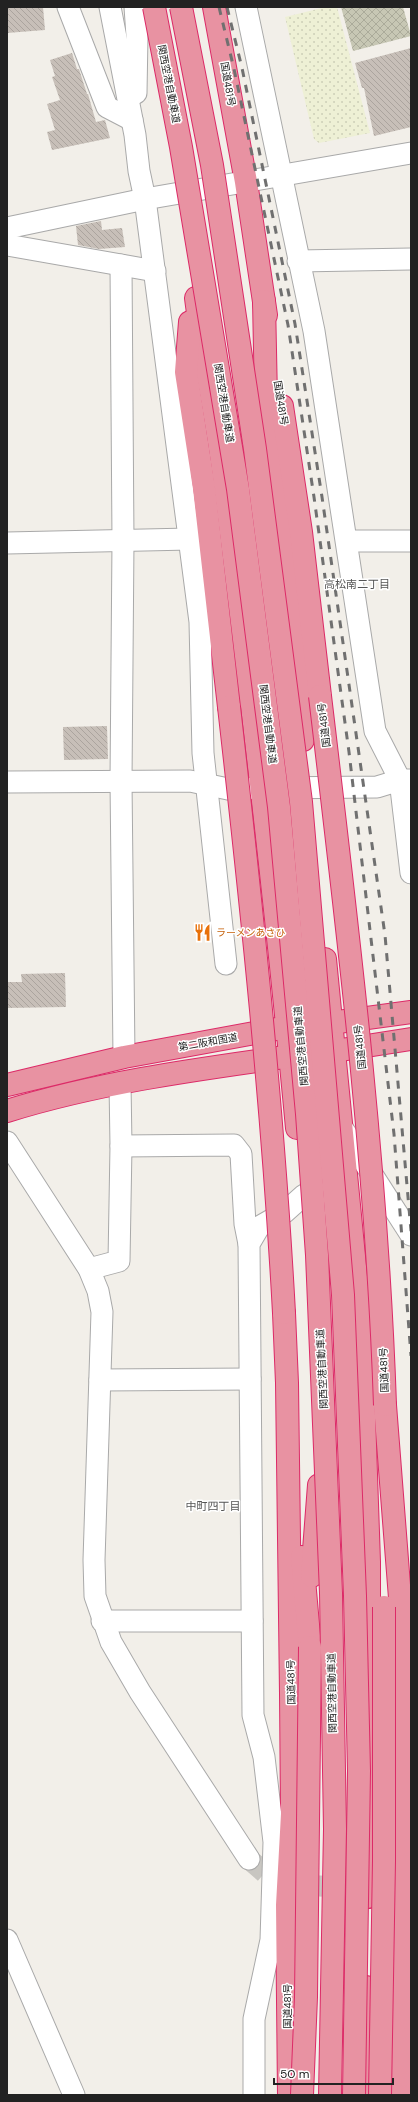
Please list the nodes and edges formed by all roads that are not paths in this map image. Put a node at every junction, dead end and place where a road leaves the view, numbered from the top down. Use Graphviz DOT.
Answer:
graph roads {
  1 [pos="68,7"];
  2 [pos="110,7"];
  3 [pos="135,7"];
  4 [pos="145,7"];
  5 [pos="154,7"];
  6 [pos="181,7"];
  7 [pos="214,7"];
  8 [pos="246,7"];
  9 [pos="133,128"];
  10 [pos="411,153"];
  11 [pos="281,175"];
  12 [pos="246,182"];
  13 [pos="180,194"];
  14 [pos="145,199"];
  15 [pos="7,228"];
  16 [pos="7,244"];
  17 [pos="411,259"];
  18 [pos="298,261"];
  19 [pos="121,264"];
  20 [pos="155,271"];
  21 [pos="193,273"];
  22 [pos="264,301"];
  23 [pos="190,539"];
  24 [pos="123,541"];
  25 [pos="347,541"];
  26 [pos="411,541"];
  27 [pos="7,543"];
  28 [pos="406,780"];
  29 [pos="121,781"];
  30 [pos="7,782"];
  31 [pos="206,784"];
  32 [pos="262,788"];
  33 [pos="308,788"];
  34 [pos="411,873"];
  35 [pos="226,964"];
  36 [pos="411,1012"];
  37 [pos="331,1022"];
  38 [pos="288,1027"];
  39 [pos="411,1039"];
  40 [pos="334,1051"];
  41 [pos="291,1056"];
  42 [pos="124,1057"];
  43 [pos="120,1083"];
  44 [pos="7,1085"];
  45 [pos="7,1111"];
  46 [pos="341,1126"];
  47 [pos="7,1142"];
  48 [pos="121,1146"];
  49 [pos="304,1195"];
  50 [pos="411,1235"];
  51 [pos="249,1244"];
  52 [pos="89,1269"];
  53 [pos="250,1379"];
  54 [pos="100,1380"];
  55 [pos="287,1383"];
  56 [pos="365,1437"];
  57 [pos="386,1439"];
  58 [pos="322,1458"];
  59 [pos="384,1607"];
  60 [pos="102,1621"];
  61 [pos="252,1621"];
  62 [pos="310,1647"];
  63 [pos="248,1859"];
  64 [pos="7,1940"];
  65 [pos="74,2095"];
  66 [pos="254,2095"];
  67 [pos="289,2095"];
  68 [pos="302,2095"];
  69 [pos="323,2095"];
  70 [pos="330,2095"];
  71 [pos="354,2095"];
  72 [pos="368,2095"];
  73 [pos="380,2095"];
  74 [pos="402,2095"];
  1 -- 9 [label="street"];
  2 -- 9 [label="street"];
  3 -- 9 [label="street"];
  4 -- 13 [label="highway, 国道481号"];
  5 -- 70 [label="highway, 関西空港自動車道, bridge"];
  6 -- 71 [label="highway, 関西空港自動車道, bridge"];
  7 -- 12 [label="highway, 国道481号"];
  8 -- 11 [label="street"];
  9 -- 14 [label="street"];
  10 -- 11 [label="street"];
  11 -- 12 [label="street"];
  11 -- 18 [label="street"];
  12 -- 13 [label="street"];
  12 -- 22 [label="highway, 国道481号"];
  13 -- 14 [label="street"];
  13 -- 21 [label="highway, 国道481号"];
  14 -- 15 [label="street"];
  14 -- 20 [label="street"];
  16 -- 19 [label="street"];
  17 -- 18 [label="street"];
  18 -- 25 [label="street"];
  19 -- 20 [label="street"];
  19 -- 24 [label="street"];
  20 -- 23 [label="street"];
  21 -- 32 [label="highway"];
  21 -- 55 [label="highway, 国道481号, bridge"];
  22 -- 33 [label="highway"];
  22 -- 57 [label="highway, 国道481号, bridge"];
  23 -- 24 [label="street"];
  23 -- 31 [label="street"];
  24 -- 27 [label="street"];
  24 -- 29 [label="street"];
  25 -- 26 [label="street"];
  25 -- 28 [label="street"];
  28 -- 33 [label="street"];
  28 -- 34 [label="street"];
  29 -- 30 [label="street"];
  29 -- 31 [label="street"];
  29 -- 42 [label="street"];
  31 -- 32 [label="street"];
  31 -- 35 [label="street"];
  32 -- 33 [label="street"];
  32 -- 38 [label="highway"];
  33 -- 37 [label="highway"];
  36 -- 37 [label="highway, 第二阪和国道"];
  37 -- 38 [label="highway, 第二阪和国道"];
  37 -- 40 [label="highway"];
  38 -- 41 [label="highway"];
  38 -- 42 [label="highway, 第二阪和国道"];
  39 -- 40 [label="highway"];
  40 -- 41 [label="highway"];
  40 -- 46 [label="highway"];
  41 -- 43 [label="highway"];
  41 -- 49 [label="highway"];
  42 -- 44 [label="highway, 第二阪和国道"];
  43 -- 45 [label="highway"];
  43 -- 48 [label="street"];
  46 -- 50 [label="street"];
  46 -- 56 [label="highway"];
  47 -- 52 [label="street"];
  48 -- 51 [label="street"];
  48 -- 52 [label="street"];
  49 -- 51 [label="street"];
  49 -- 58 [label="highway"];
  51 -- 53 [label="street"];
  52 -- 54 [label="street"];
  53 -- 54 [label="street"];
  53 -- 61 [label="street"];
  54 -- 60 [label="street"];
  55 -- 62 [label="highway"];
  55 -- 67 [label="highway, 国道481号"];
  56 -- 59 [label="highway"];
  56 -- 72 [label="highway"];
  57 -- 59 [label="highway"];
  57 -- 74 [label="highway, 国道481号"];
  58 -- 62 [label="highway"];
  58 -- 69 [label="highway"];
  59 -- 73 [label="highway, bridge"];
  60 -- 61 [label="street"];
  60 -- 63 [label="street"];
  61 -- 66 [label="street"];
  62 -- 68 [label="highway, bridge"];
  64 -- 65 [label="street"];
}
